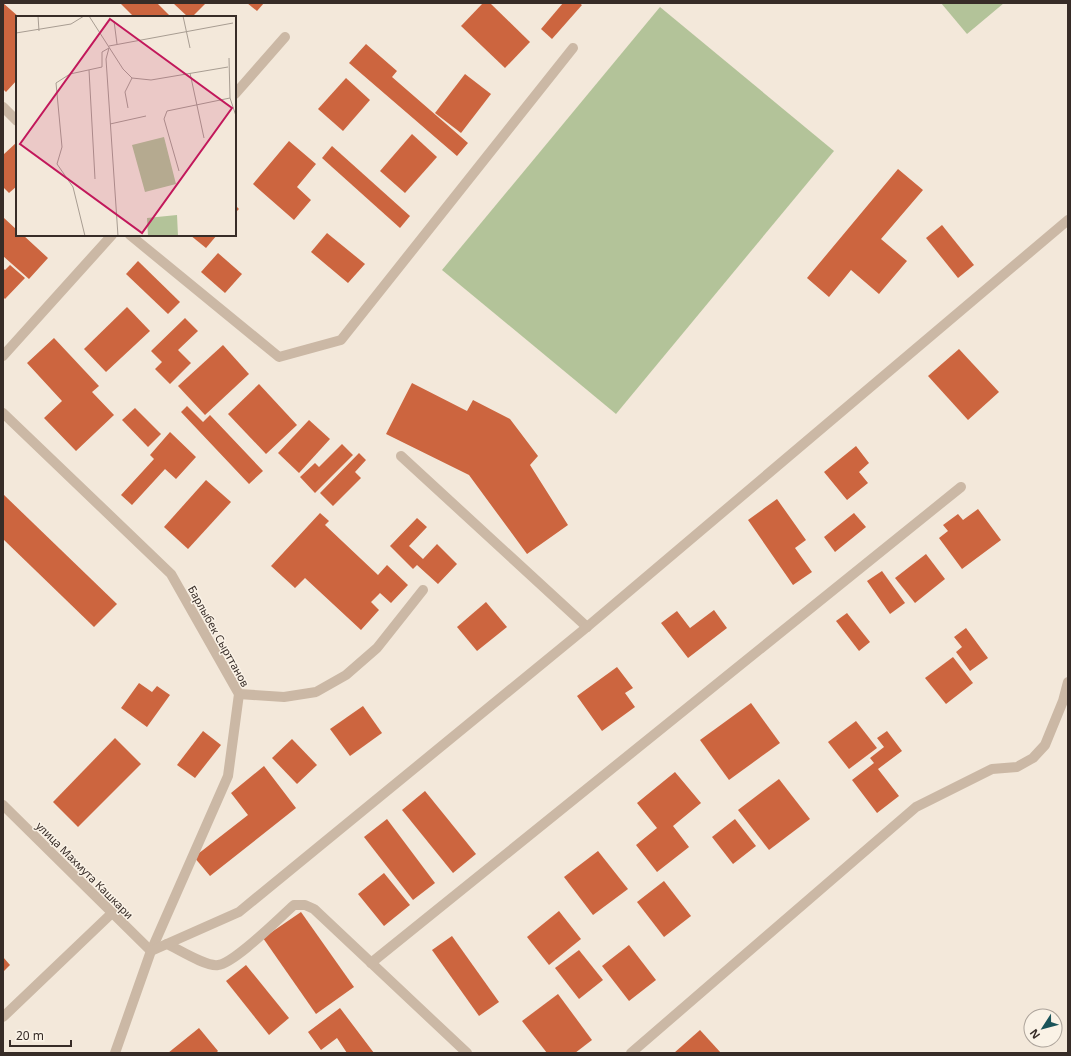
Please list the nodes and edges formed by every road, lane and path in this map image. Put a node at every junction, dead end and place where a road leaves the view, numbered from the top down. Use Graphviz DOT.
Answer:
graph roads {
  1 [pos="285,36"];
  2 [pos="573,48"];
  3 [pos="236,93"];
  4 [pos="3,107"];
  5 [pos="16,120"];
  6 [pos="1068,220"];
  7 [pos="111,236"];
  8 [pos="131,236"];
  9 [pos="3,356"];
  10 [pos="3,413"];
  11 [pos="401,456"];
  12 [pos="961,487"];
  13 [pos="423,590"];
  14 [pos="587,627"];
  15 [pos="1068,682"];
  16 [pos="239,694"];
  17 [pos="3,805"];
  18 [pos="112,913"];
  19 [pos="167,944"];
  20 [pos="151,951"];
  21 [pos="371,963"];
  22 [pos="3,1017"];
  23 [pos="115,1053"];
  24 [pos="467,1053"];
  25 [pos="631,1053"];
  1 -- 3 [label="street"];
  2 -- 8 [label="street"];
  4 -- 5 [label="street"];
  6 -- 14 [label="street"];
  7 -- 9 [label="street"];
  10 -- 16 [label="street, Барлыбек Сырттанов"];
  11 -- 14 [label="street"];
  12 -- 21 [label="street"];
  13 -- 16 [label="street"];
  14 -- 19 [label="street"];
  15 -- 25 [label="street"];
  16 -- 20 [label="street, Барлыбек Сырттанов"];
  17 -- 18 [label="street, улица Махмута Кашкари"];
  18 -- 20 [label="street, улица Махмута Кашкари"];
  18 -- 22 [label="street"];
  19 -- 20 [label="street"];
  19 -- 21 [label="street"];
  20 -- 23 [label="street, Барлыбек Сырттанов"];
  21 -- 24 [label="street"];
}
